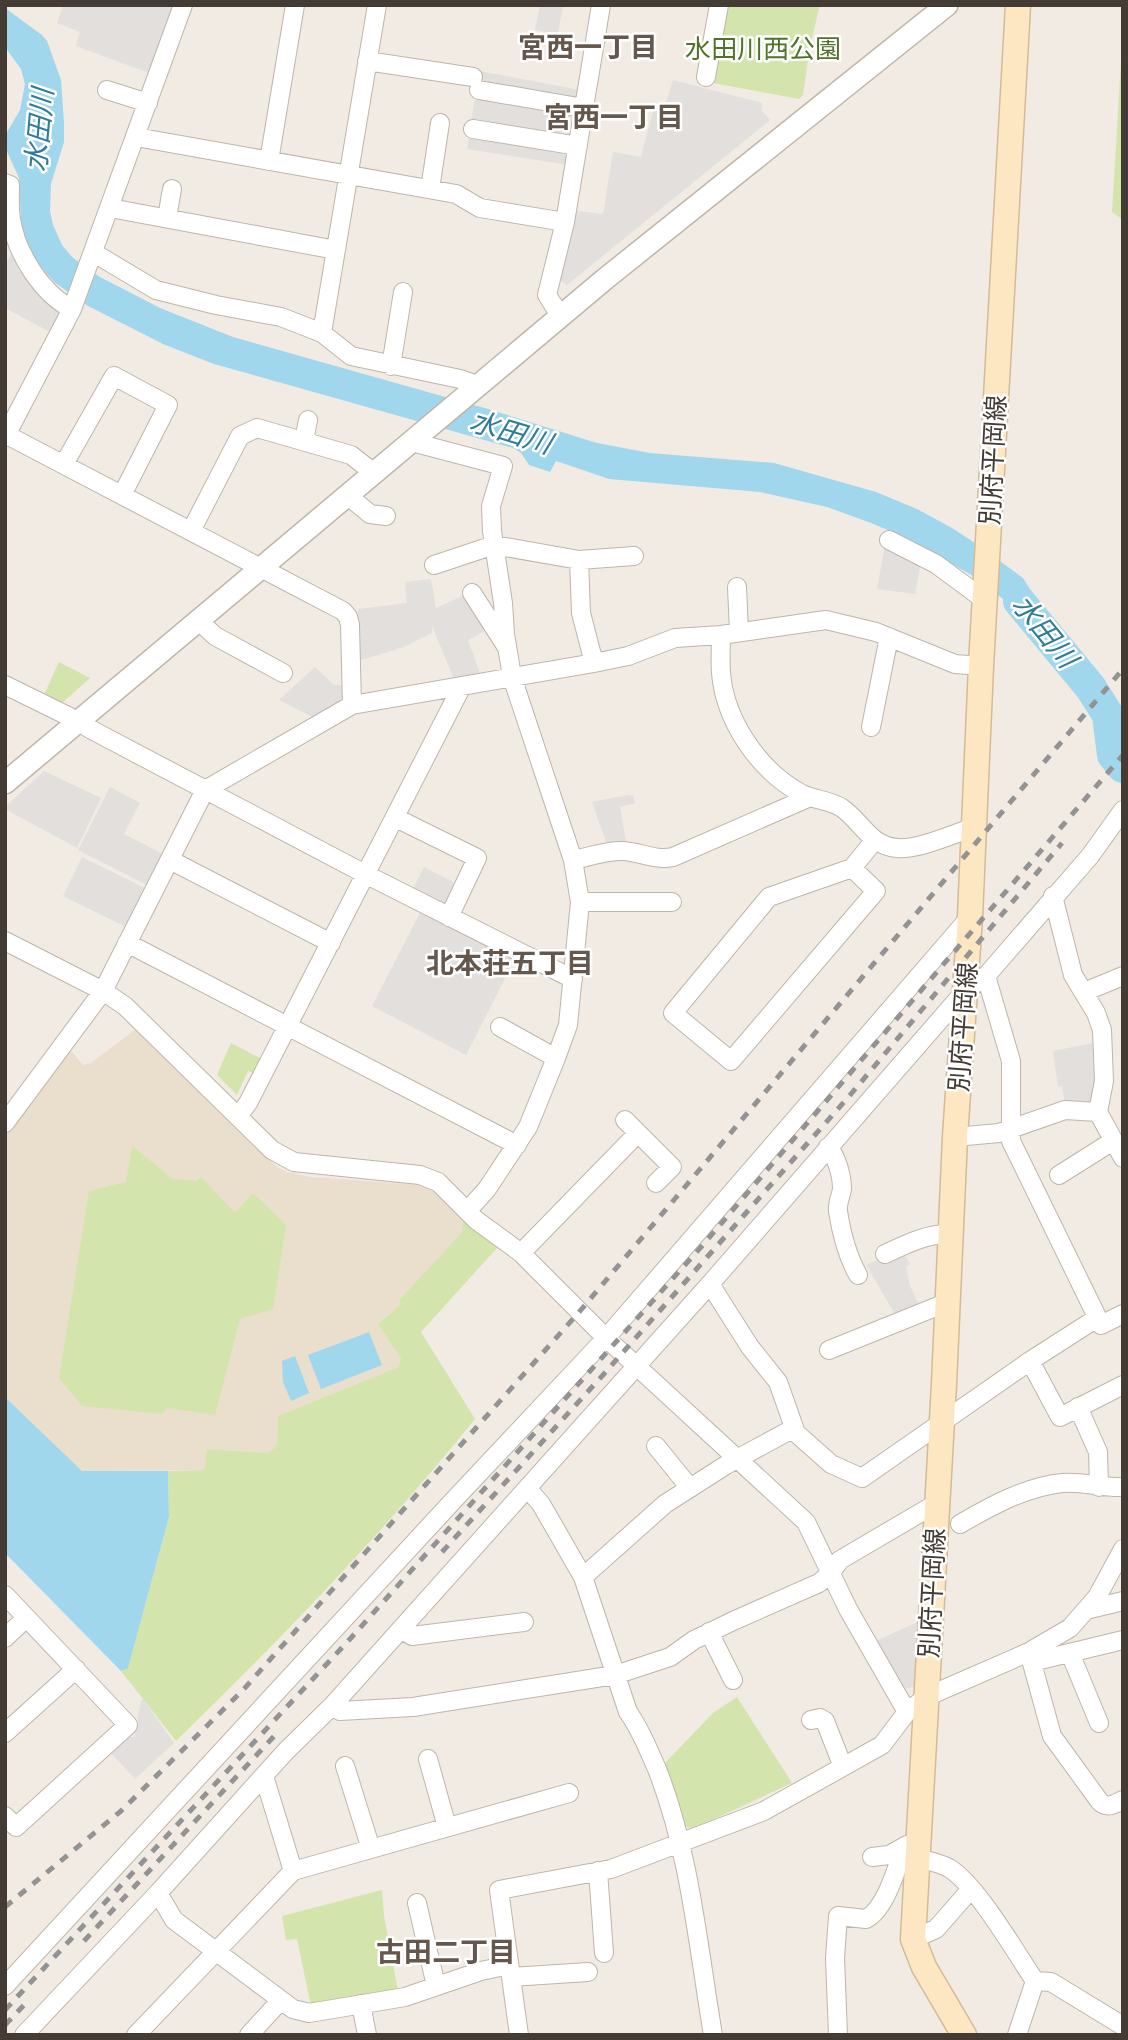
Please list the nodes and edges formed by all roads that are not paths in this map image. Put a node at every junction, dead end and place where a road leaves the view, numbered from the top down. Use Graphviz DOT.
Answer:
graph roads {
  1 [pos="183,5"];
  2 [pos="295,5"];
  3 [pos="377,5"];
  4 [pos="601,5"];
  5 [pos="719,5"];
  6 [pos="1017,5"];
  7 [pos="938,8"];
  8 [pos="367,61"];
  9 [pos="706,77"];
  10 [pos="107,90"];
  11 [pos="148,103"];
  12 [pos="584,108"];
  13 [pos="440,123"];
  14 [pos="473,129"];
  15 [pos="136,137"];
  16 [pos="578,146"];
  17 [pos="269,161"];
  18 [pos="348,176"];
  19 [pos="5,183"];
  20 [pos="172,189"];
  21 [pos="430,189"];
  22 [pos="110,208"];
  23 [pos="167,218"];
  24 [pos="565,222"];
  25 [pos="336,250"];
  26 [pos="94,253"];
  27 [pos="403,292"];
  28 [pos="72,309"];
  29 [pos="561,317"];
  30 [pos="322,333"];
  31 [pos="391,366"];
  32 [pos="477,386"];
  33 [pos="308,420"];
  34 [pos="6,435"];
  35 [pos="303,442"];
  36 [pos="412,442"];
  37 [pos="64,464"];
  38 [pos="374,473"];
  39 [pos="122,495"];
  40 [pos="347,495"];
  41 [pos="386,516"];
  42 [pos="191,531"];
  43 [pos="889,540"];
  44 [pos="494,545"];
  45 [pos="634,556"];
  46 [pos="579,560"];
  47 [pos="434,565"];
  48 [pos="263,568"];
  49 [pos="737,587"];
  50 [pos="472,593"];
  51 [pos="986,593"];
  52 [pos="200,621"];
  53 [pos="740,632"];
  54 [pos="721,635"];
  55 [pos="889,637"];
  56 [pos="507,648"];
  57 [pos="594,663"];
  58 [pos="982,666"];
  59 [pos="283,673"];
  60 [pos="512,677"];
  61 [pos="5,685"];
  62 [pos="462,686"];
  63 [pos="352,705"];
  64 [pos="79,721"];
  65 [pos="871,727"];
  66 [pos="5,783"];
  67 [pos="205,790"];
  68 [pos="810,797"];
  69 [pos="1123,810"];
  70 [pos="396,818"];
  71 [pos="974,827"];
  72 [pos="874,841"];
  73 [pos="170,860"];
  74 [pos="573,860"];
  75 [pos="852,868"];
  76 [pos="367,874"];
  77 [pos="1053,896"];
  78 [pos="580,902"];
  79 [pos="672,902"];
  80 [pos="449,916"];
  81 [pos="970,917"];
  82 [pos="5,941"];
  83 [pos="127,943"];
  84 [pos="331,943"];
  85 [pos="986,976"];
  86 [pos="1123,976"];
  87 [pos="573,979"];
  88 [pos="103,991"];
  89 [pos="965,991"];
  90 [pos="1083,992"];
  91 [pos="288,1027"];
  92 [pos="500,1027"];
  93 [pos="556,1058"];
  94 [pos="1098,1112"];
  95 [pos="238,1116"];
  96 [pos="625,1120"];
  97 [pos="5,1123"];
  98 [pos="1011,1129"];
  99 [pos="638,1133"];
  100 [pos="955,1137"];
  101 [pos="1113,1141"];
  102 [pos="517,1145"];
  103 [pos="828,1147"];
  104 [pos="1123,1158"];
  105 [pos="1059,1175"];
  106 [pos="656,1183"];
  107 [pos="468,1210"];
  108 [pos="951,1234"];
  109 [pos="521,1253"];
  110 [pos="885,1254"];
  111 [pos="849,1265"];
  112 [pos="710,1284"];
  113 [pos="948,1302"];
  114 [pos="1123,1314"];
  115 [pos="1097,1318"];
  116 [pos="606,1338"];
  117 [pos="829,1350"];
  118 [pos="1030,1361"];
  119 [pos="637,1366"];
  120 [pos="1123,1385"];
  121 [pos="1079,1407"];
  122 [pos="942,1422"];
  123 [pos="794,1427"];
  124 [pos="656,1446"];
  125 [pos="737,1459"];
  126 [pos="1099,1487"];
  127 [pos="527,1488"];
  128 [pos="690,1488"];
  129 [pos="1123,1488"];
  130 [pos="937,1503"];
  131 [pos="960,1524"];
  132 [pos="1123,1549"];
  133 [pos="831,1574"];
  134 [pos="583,1577"];
  135 [pos="5,1595"];
  136 [pos="1123,1601"];
  137 [pos="1086,1610"];
  138 [pos="26,1618"];
  139 [pos="524,1622"];
  140 [pos="401,1629"];
  141 [pos="709,1632"];
  142 [pos="5,1638"];
  143 [pos="1123,1640"];
  144 [pos="1070,1653"];
  145 [pos="1031,1657"];
  146 [pos="76,1669"];
  147 [pos="614,1675"];
  148 [pos="733,1679"];
  149 [pos="926,1697"];
  150 [pos="332,1706"];
  151 [pos="906,1713"];
  152 [pos="811,1720"];
  153 [pos="1099,1724"];
  154 [pos="5,1733"];
  155 [pos="428,1759"];
  156 [pos="345,1766"];
  157 [pos="843,1767"];
  158 [pos="264,1776"];
  159 [pos="569,1793"];
  160 [pos="1123,1800"];
  161 [pos="5,1816"];
  162 [pos="447,1827"];
  163 [pos="681,1842"];
  164 [pos="914,1848"];
  165 [pos="371,1849"];
  166 [pos="872,1857"];
  167 [pos="293,1871"];
  168 [pos="598,1871"];
  169 [pos="971,1889"];
  170 [pos="158,1893"];
  171 [pos="417,1903"];
  172 [pos="913,1939"];
  173 [pos="214,1952"];
  174 [pos="604,1953"];
  175 [pos="510,1971"];
  176 [pos="588,1972"];
  177 [pos="1035,1981"];
  178 [pos="5,1986"];
  179 [pos="436,1986"];
  180 [pos="281,2000"];
  181 [pos="361,2004"];
  182 [pos="1118,2028"];
  183 [pos="24,2035"];
  184 [pos="136,2035"];
  185 [pos="249,2035"];
  186 [pos="367,2035"];
  187 [pos="519,2035"];
  188 [pos="713,2035"];
  189 [pos="838,2035"];
  190 [pos="964,2035"];
  191 [pos="1017,2035"];
  1 -- 11 [label="street"];
  2 -- 17 [label="street"];
  3 -- 8 [label="street"];
  4 -- 12 [label="street"];
  5 -- 9 [label="street"];
  6 -- 51 [label="main road, 別府平岡線"];
  7 -- 29 [label="street"];
  8 -- 12 [label="street"];
  8 -- 18 [label="street"];
  10 -- 11 [label="street"];
  11 -- 15 [label="street"];
  12 -- 16 [label="street"];
  13 -- 21 [label="street"];
  14 -- 16 [label="street"];
  15 -- 17 [label="street"];
  15 -- 22 [label="street"];
  16 -- 24 [label="street"];
  17 -- 18 [label="street"];
  18 -- 21 [label="street"];
  18 -- 25 [label="street"];
  19 -- 28 [label="street"];
  20 -- 23 [label="street"];
  21 -- 24 [label="street"];
  22 -- 23 [label="street"];
  22 -- 26 [label="street"];
  23 -- 25 [label="street"];
  24 -- 29 [label="street"];
  25 -- 30 [label="street"];
  26 -- 28 [label="street"];
  26 -- 30 [label="street"];
  27 -- 31 [label="street"];
  28 -- 34 [label="street"];
  29 -- 32 [label="street"];
  30 -- 31 [label="street"];
  31 -- 32 [label="street"];
  32 -- 36 [label="street"];
  33 -- 35 [label="street"];
  34 -- 37 [label="street"];
  35 -- 38 [label="street"];
  35 -- 42 [label="street"];
  36 -- 38 [label="street"];
  36 -- 44 [label="street"];
  37 -- 39 [label="street"];
  37 -- 39 [label="street"];
  38 -- 40 [label="street"];
  39 -- 42 [label="street"];
  40 -- 41 [label="street"];
  40 -- 48 [label="street"];
  42 -- 48 [label="street"];
  43 -- 51 [label="street"];
  44 -- 46 [label="street"];
  44 -- 47 [label="street"];
  44 -- 56 [label="street"];
  45 -- 46 [label="street"];
  46 -- 57 [label="street"];
  48 -- 52 [label="street"];
  48 -- 63 [label="street"];
  49 -- 53 [label="street"];
  50 -- 56 [label="street"];
  51 -- 58 [label="main road, 別府平岡線"];
  52 -- 59 [label="street"];
  52 -- 64 [label="street"];
  53 -- 54 [label="street"];
  53 -- 55 [label="street"];
  54 -- 57 [label="street"];
  54 -- 68 [label="street"];
  55 -- 58 [label="street"];
  55 -- 65 [label="street"];
  56 -- 60 [label="street"];
  57 -- 60 [label="street"];
  58 -- 71 [label="main road, 別府平岡線"];
  60 -- 62 [label="street"];
  60 -- 74 [label="street"];
  61 -- 64 [label="street"];
  62 -- 63 [label="street"];
  62 -- 70 [label="street"];
  63 -- 67 [label="street"];
  64 -- 66 [label="street"];
  64 -- 67 [label="street"];
  67 -- 73 [label="street"];
  67 -- 76 [label="street"];
  68 -- 72 [label="street"];
  68 -- 74 [label="street"];
  69 -- 77 [label="street"];
  70 -- 76 [label="street"];
  70 -- 80 [label="street"];
  71 -- 72 [label="street"];
  71 -- 81 [label="main road, 別府平岡線"];
  72 -- 75 [label="street"];
  73 -- 83 [label="street"];
  73 -- 84 [label="street"];
  74 -- 78 [label="street"];
  75 -- 75 [label="street"];
  76 -- 80 [label="street"];
  76 -- 84 [label="street"];
  77 -- 85 [label="street"];
  77 -- 90 [label="street"];
  78 -- 79 [label="street"];
  78 -- 87 [label="street"];
  80 -- 87 [label="street"];
  81 -- 89 [label="main road, 別府平岡線"];
  81 -- 116 [label="street"];
  82 -- 88 [label="street"];
  83 -- 88 [label="street"];
  83 -- 91 [label="street"];
  84 -- 91 [label="street"];
  85 -- 89 [label="street"];
  85 -- 98 [label="street"];
  86 -- 90 [label="street"];
  87 -- 93 [label="street"];
  88 -- 95 [label="street"];
  88 -- 97 [label="street"];
  89 -- 100 [label="main road, 別府平岡線"];
  89 -- 103 [label="street"];
  90 -- 94 [label="street"];
  91 -- 95 [label="street"];
  91 -- 102 [label="street"];
  92 -- 93 [label="street"];
  93 -- 102 [label="street"];
  94 -- 98 [label="street"];
  94 -- 101 [label="street"];
  95 -- 107 [label="street"];
  96 -- 99 [label="street"];
  98 -- 100 [label="street"];
  98 -- 115 [label="street"];
  99 -- 106 [label="street"];
  99 -- 109 [label="street"];
  100 -- 108 [label="main road, 別府平岡線"];
  101 -- 104 [label="street"];
  101 -- 105 [label="street"];
  102 -- 107 [label="street"];
  103 -- 111 [label="street"];
  103 -- 112 [label="street"];
  107 -- 109 [label="street"];
  108 -- 110 [label="street"];
  108 -- 113 [label="main road, 別府平岡線"];
  109 -- 116 [label="street"];
  112 -- 119 [label="street"];
  112 -- 123 [label="street"];
  113 -- 117 [label="street"];
  113 -- 122 [label="main road, 別府平岡線"];
  114 -- 115 [label="street"];
  115 -- 118 [label="street"];
  116 -- 119 [label="street"];
  116 -- 178 [label="street"];
  118 -- 121 [label="street"];
  118 -- 122 [label="street"];
  119 -- 125 [label="street"];
  119 -- 127 [label="street"];
  120 -- 121 [label="street"];
  121 -- 126 [label="street"];
  122 -- 123 [label="street"];
  122 -- 130 [label="main road, 別府平岡線"];
  123 -- 125 [label="street"];
  124 -- 128 [label="street"];
  125 -- 128 [label="street"];
  125 -- 133 [label="street"];
  126 -- 129 [label="street"];
  126 -- 131 [label="street"];
  127 -- 134 [label="street"];
  127 -- 140 [label="street"];
  128 -- 134 [label="street"];
  130 -- 133 [label="street"];
  130 -- 149 [label="main road, 別府平岡線"];
  132 -- 137 [label="street"];
  133 -- 141 [label="street"];
  133 -- 151 [label="street"];
  134 -- 147 [label="street"];
  135 -- 138 [label="street"];
  136 -- 137 [label="street"];
  137 -- 145 [label="street"];
  138 -- 142 [label="street"];
  138 -- 146 [label="street"];
  139 -- 140 [label="street"];
  140 -- 150 [label="street"];
  141 -- 147 [label="street"];
  141 -- 148 [label="street"];
  143 -- 144 [label="street"];
  144 -- 145 [label="street"];
  144 -- 153 [label="street"];
  145 -- 149 [label="street"];
  145 -- 160 [label="street"];
  146 -- 154 [label="street"];
  146 -- 161 [label="street"];
  147 -- 150 [label="street"];
  147 -- 163 [label="street"];
  149 -- 151 [label="street"];
  149 -- 164 [label="main road, 別府平岡線"];
  150 -- 158 [label="street"];
  151 -- 157 [label="street"];
  152 -- 157 [label="street"];
  155 -- 162 [label="street"];
  156 -- 165 [label="street"];
  157 -- 163 [label="street"];
  158 -- 167 [label="street"];
  158 -- 170 [label="street"];
  159 -- 162 [label="street"];
  162 -- 165 [label="street"];
  163 -- 168 [label="street"];
  163 -- 188 [label="street"];
  164 -- 166 [label="street"];
  164 -- 169 [label="street"];
  164 -- 172 [label="main road, 別府平岡線"];
  164 -- 189 [label="street"];
  165 -- 167 [label="street"];
  167 -- 173 [label="street"];
  168 -- 174 [label="street"];
  168 -- 175 [label="street"];
  169 -- 172 [label="street"];
  169 -- 177 [label="street"];
  170 -- 173 [label="street"];
  170 -- 183 [label="street"];
  171 -- 179 [label="street"];
  172 -- 190 [label="main road, 別府平岡線"];
  173 -- 180 [label="street"];
  173 -- 184 [label="street"];
  175 -- 176 [label="street"];
  175 -- 179 [label="street"];
  175 -- 187 [label="street"];
  177 -- 182 [label="street"];
  177 -- 191 [label="street"];
  179 -- 181 [label="street"];
  180 -- 181 [label="street"];
  180 -- 185 [label="street"];
  181 -- 186 [label="street"];
}
